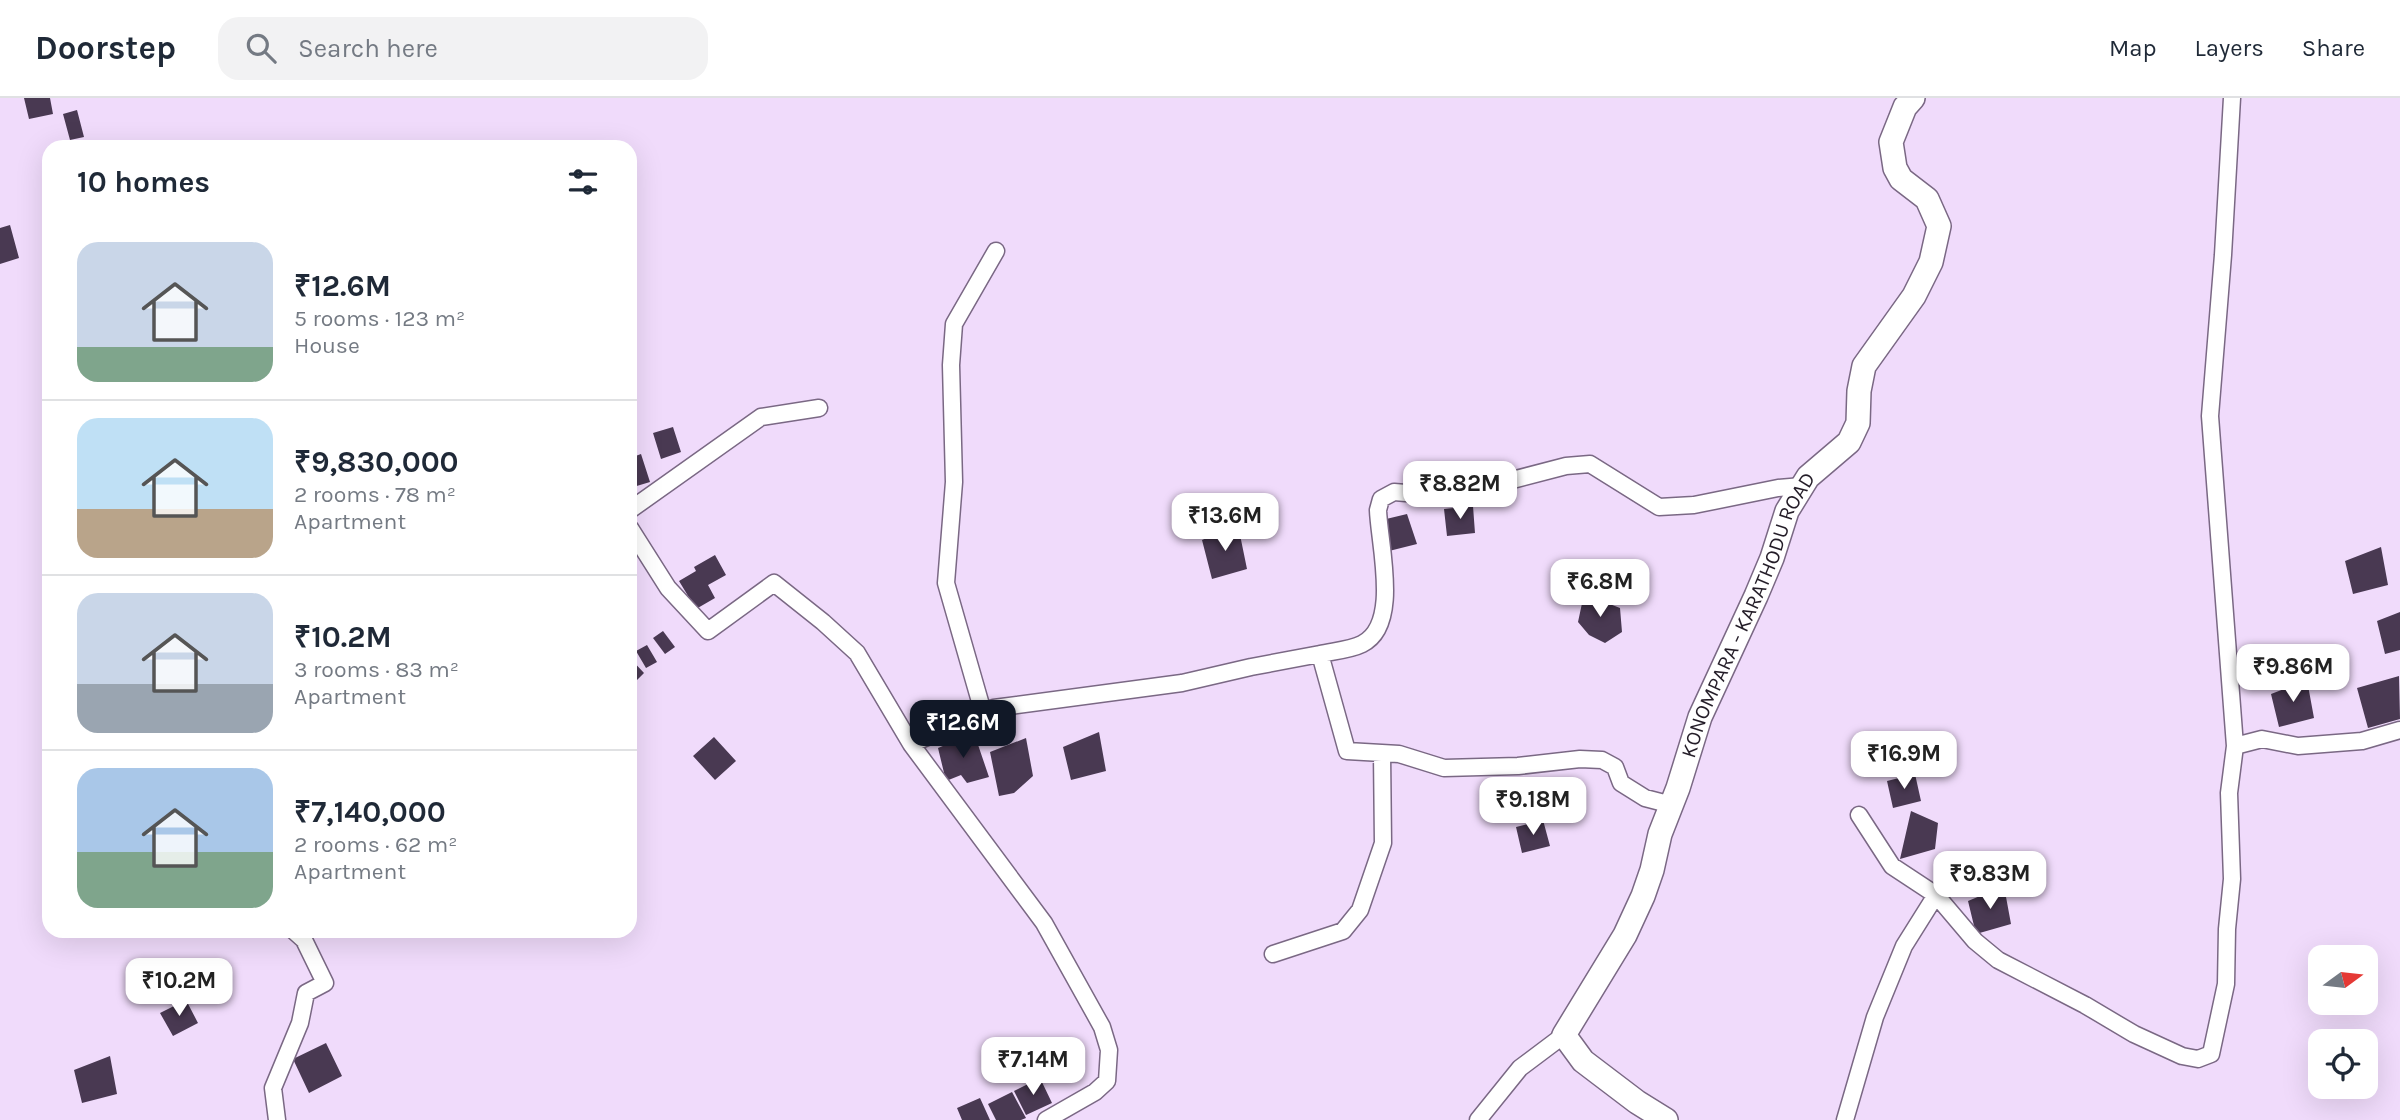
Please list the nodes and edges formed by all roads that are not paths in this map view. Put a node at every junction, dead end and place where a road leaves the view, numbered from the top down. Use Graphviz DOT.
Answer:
graph roads {
  1 [pos="1913,98"];
  2 [pos="2232,98"];
  3 [pos="996,251"];
  4 [pos="819,408"];
  5 [pos="1802,486"];
  6 [pos="637,505"];
  7 [pos="637,539"];
  8 [pos="1320,654"];
  9 [pos="984,712"];
  10 [pos="2400,730"];
  11 [pos="911,744"];
  12 [pos="2235,746"];
  13 [pos="1382,753"];
  14 [pos="1672,804"];
  15 [pos="1859,815"];
  16 [pos="1936,895"];
  17 [pos="302,938"];
  18 [pos="1273,954"];
  19 [pos="1564,1035"];
  20 [pos="278,1120"];
  21 [pos="1046,1120"];
  22 [pos="1478,1120"];
  23 [pos="1666,1120"];
  24 [pos="1845,1120"];
  1 -- 5 [label="main road, KONOMPARA - KARATHODU ROAD"];
  2 -- 12 [label="street"];
  3 -- 9 [label="street"];
  4 -- 6 [label="street"];
  5 -- 8 [label="street"];
  5 -- 14 [label="main road, KONOMPARA - KARATHODU ROAD"];
  7 -- 11 [label="street"];
  8 -- 9 [label="street"];
  8 -- 13 [label="street"];
  9 -- 11 [label="street"];
  10 -- 12 [label="street"];
  11 -- 21 [label="street"];
  12 -- 16 [label="street"];
  13 -- 14 [label="street"];
  13 -- 18 [label="street"];
  14 -- 19 [label="main road, KONOMPARA - KARATHODU ROAD"];
  15 -- 16 [label="street"];
  16 -- 24 [label="street"];
  17 -- 20 [label="street"];
  19 -- 22 [label="street"];
  19 -- 23 [label="main road"];
}
